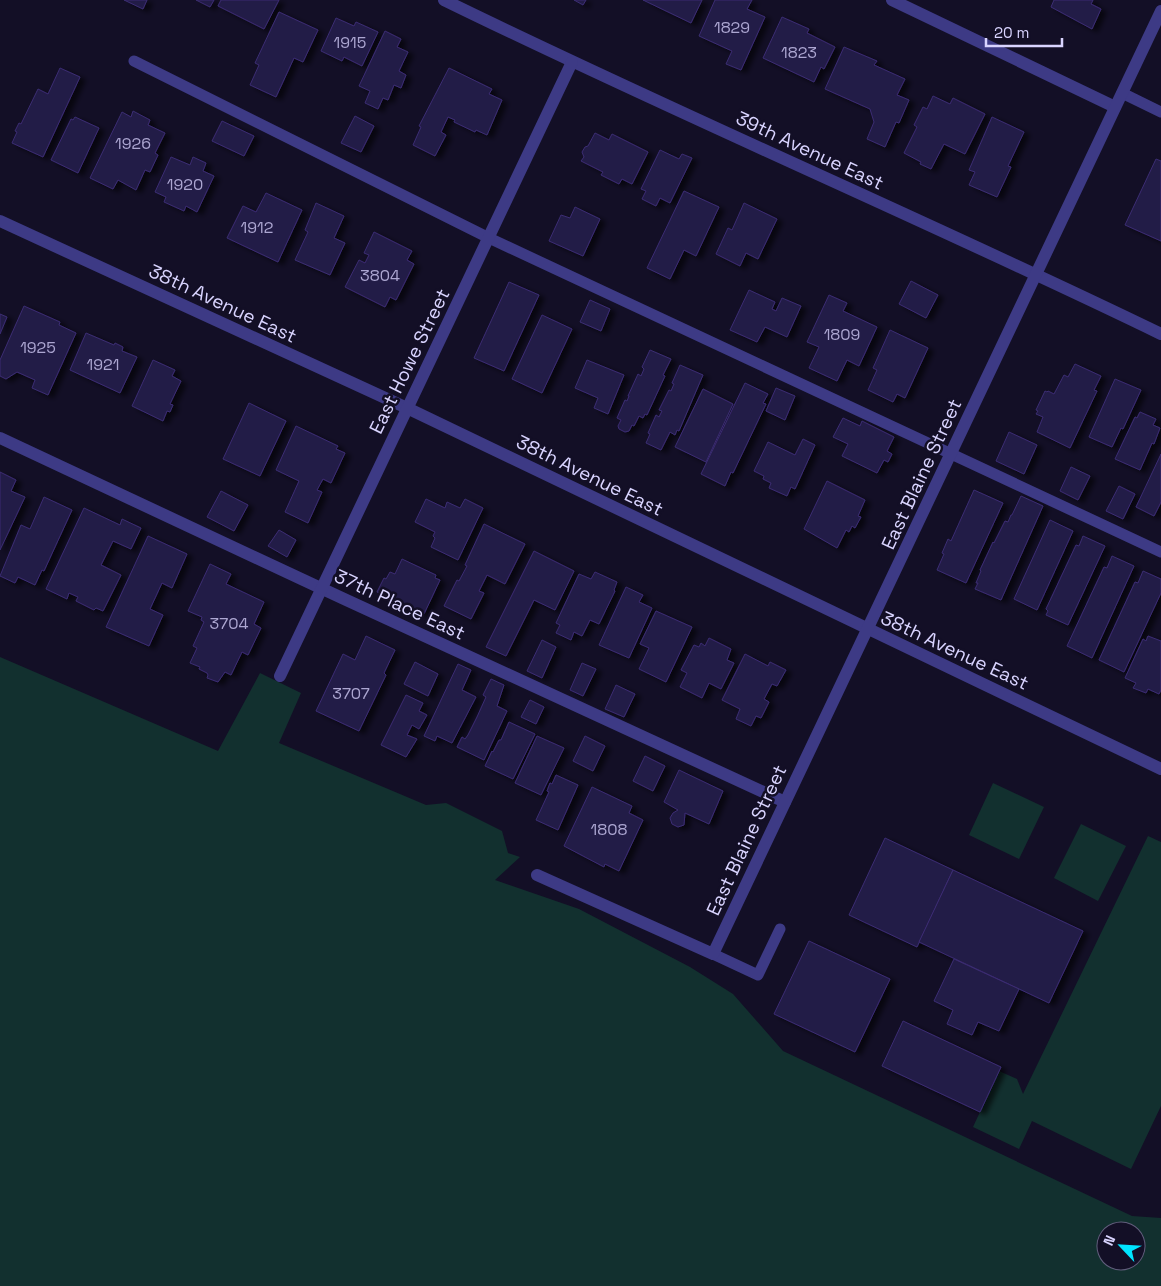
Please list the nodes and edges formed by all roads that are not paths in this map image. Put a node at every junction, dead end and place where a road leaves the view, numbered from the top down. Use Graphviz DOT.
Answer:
graph roads {
  1 [pos="444,0"];
  2 [pos="892,0"];
  3 [pos="1161,11"];
  4 [pos="134,61"];
  5 [pos="572,62"];
  6 [pos="1122,93"];
  7 [pos="1115,107"];
  8 [pos="1161,112"];
  9 [pos="0,221"];
  10 [pos="489,238"];
  11 [pos="1036,274"];
  12 [pos="1161,334"];
  13 [pos="407,408"];
  14 [pos="0,438"];
  15 [pos="951,454"];
  16 [pos="1161,552"];
  17 [pos="322,588"];
  18 [pos="868,630"];
  19 [pos="280,676"];
  20 [pos="1161,769"];
  21 [pos="785,802"];
  22 [pos="537,875"];
  23 [pos="780,929"];
  24 [pos="713,954"];
  1 -- 5 [label="street, 39th Avenue East"];
  2 -- 7 [label="street"];
  3 -- 6 [label="street, East Blaine Street"];
  4 -- 10 [label="lane"];
  5 -- 10 [label="street, East Howe Street"];
  5 -- 11 [label="street, 39th Avenue East"];
  6 -- 7 [label="street, East Blaine Street"];
  6 -- 8 [label="lane"];
  7 -- 11 [label="street, East Blaine Street"];
  9 -- 13 [label="street, 38th Avenue East"];
  10 -- 13 [label="street, East Howe Street"];
  10 -- 15 [label="lane"];
  11 -- 12 [label="street, 39th Avenue East"];
  11 -- 15 [label="street, East Blaine Street"];
  13 -- 17 [label="street, East Howe Street"];
  13 -- 18 [label="street, 38th Avenue East"];
  14 -- 17 [label="street, 37th Place East"];
  15 -- 16 [label="lane"];
  15 -- 18 [label="street, East Blaine Street"];
  17 -- 19 [label="street, East Howe Street"];
  17 -- 21 [label="street, 37th Place East"];
  18 -- 20 [label="street, 38th Avenue East"];
  18 -- 21 [label="street, East Blaine Street"];
  21 -- 24 [label="street, East Blaine Street"];
  22 -- 24 [label="street"];
  23 -- 24 [label="lane"];
}
